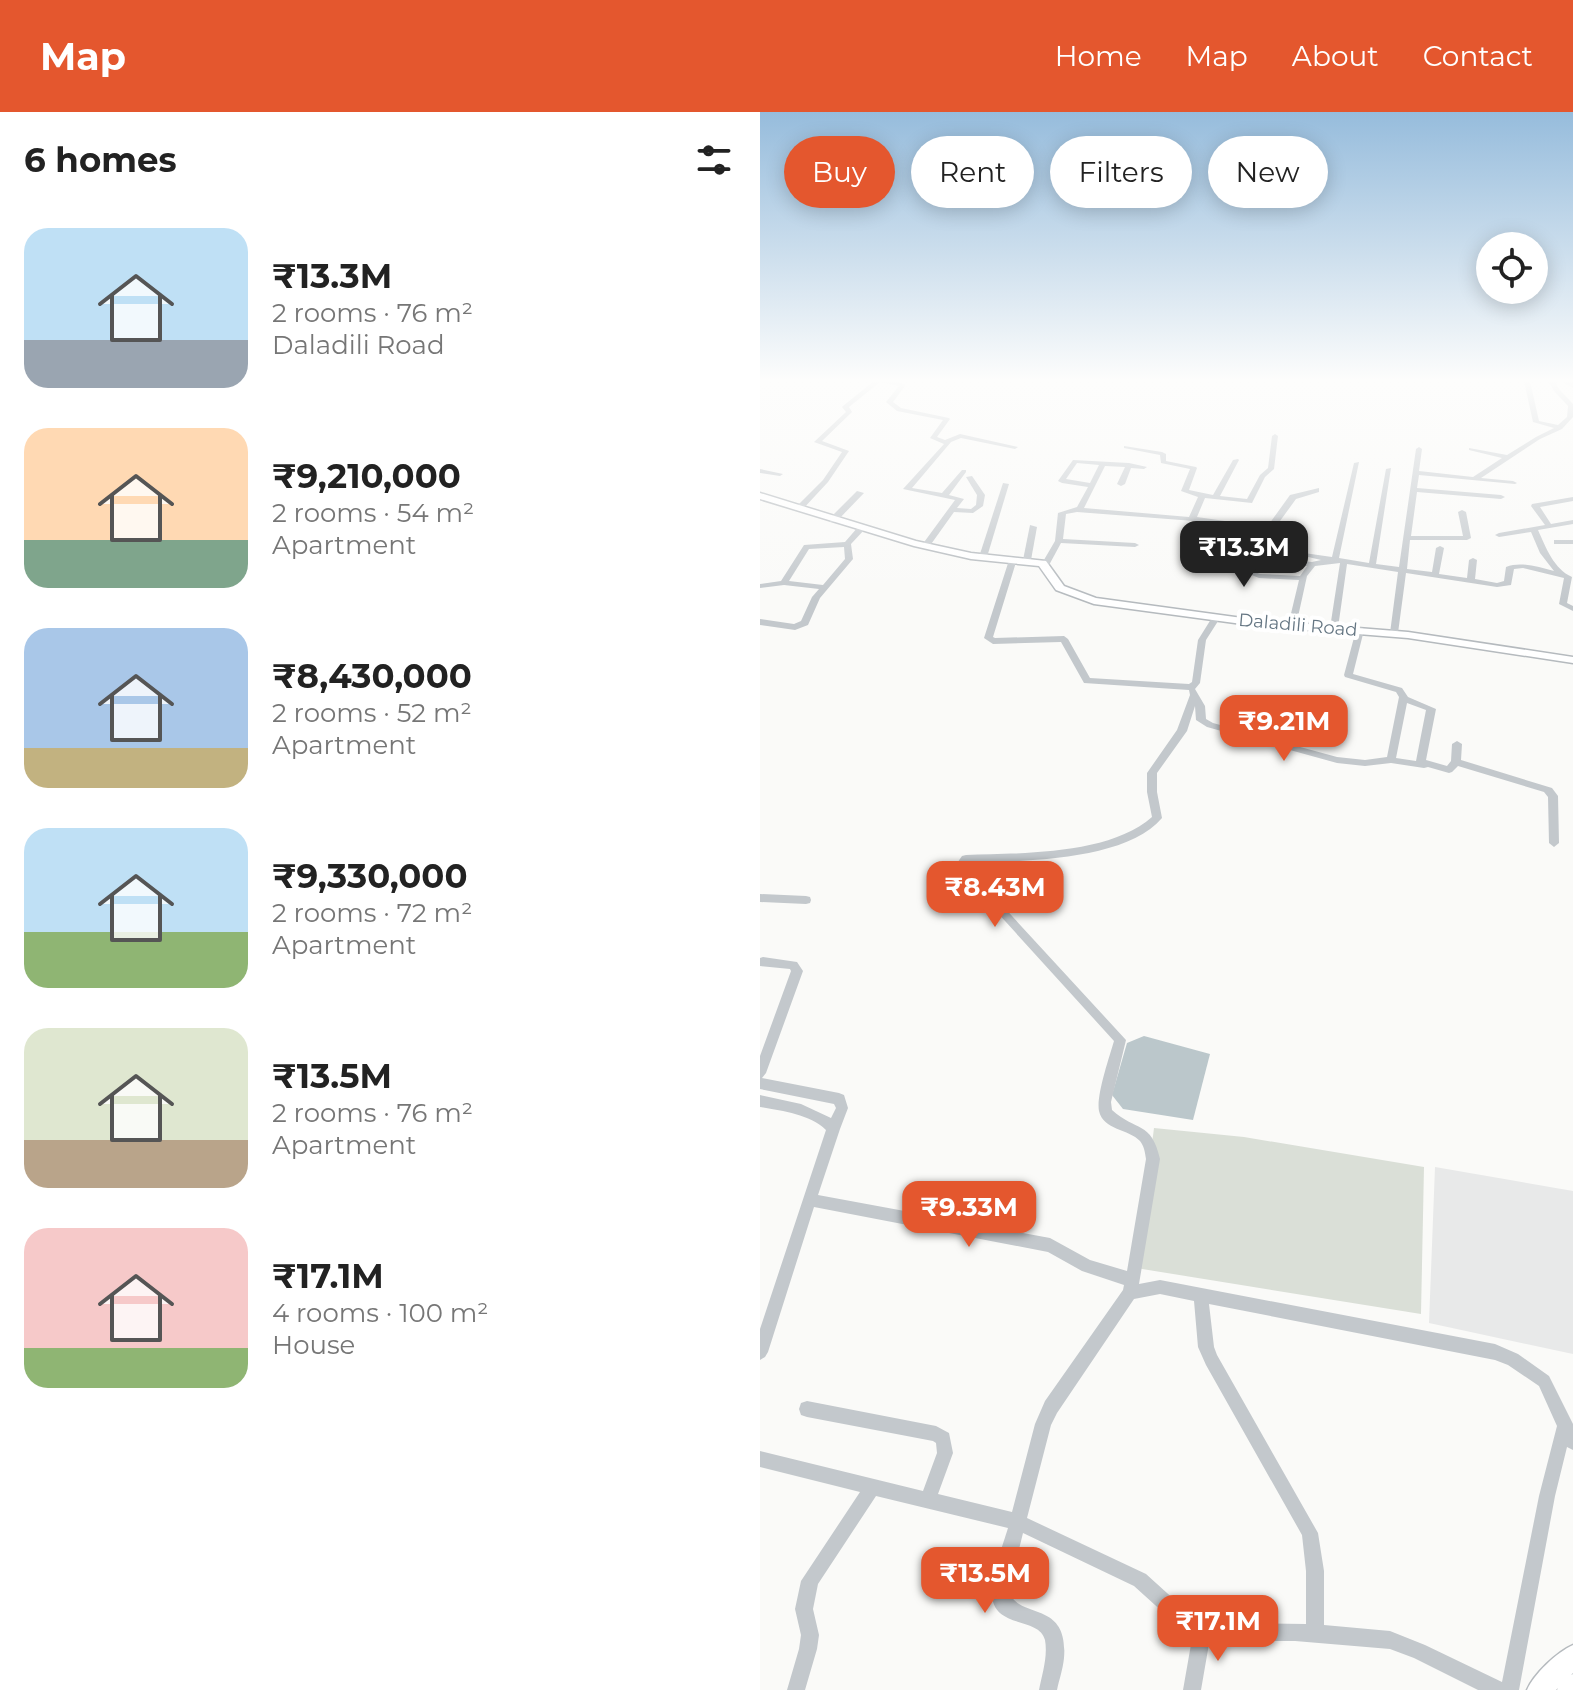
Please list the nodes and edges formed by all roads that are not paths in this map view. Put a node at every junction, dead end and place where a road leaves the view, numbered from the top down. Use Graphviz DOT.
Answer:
graph roads {
  1 [pos="845,453"];
  2 [pos="938,453"];
  3 [pos="1158,453"];
  4 [pos="1273,453"];
  5 [pos="1419,453"];
  6 [pos="1488,453"];
  7 [pos="1516,453"];
  8 [pos="1508,457"];
  9 [pos="1236,460"];
  10 [pos="1103,463"];
  11 [pos="1357,463"];
  12 [pos="1129,465"];
  13 [pos="1144,467"];
  14 [pos="1389,469"];
  15 [pos="760,471"];
  16 [pos="1416,473"];
  17 [pos="780,474"];
  18 [pos="1474,479"];
  19 [pos="1513,483"];
  20 [pos="1005,484"];
  21 [pos="1121,484"];
  22 [pos="1092,485"];
  23 [pos="1316,490"];
  24 [pos="1414,490"];
  25 [pos="860,493"];
  26 [pos="760,496"];
  27 [pos="944,496"];
  28 [pos="1202,496"];
  29 [pos="1216,497"];
  30 [pos="1501,497"];
  31 [pos="1573,499"];
  32 [pos="1234,500"];
  33 [pos="799,508"];
  34 [pos="952,510"];
  35 [pos="1079,510"];
  36 [pos="1462,512"];
  37 [pos="1195,519"];
  38 [pos="833,520"];
  39 [pos="1573,522"];
  40 [pos="1223,524"];
  41 [pos="1033,527"];
  42 [pos="1550,527"];
  43 [pos="861,529"];
  44 [pos="1534,529"];
  45 [pos="1269,530"];
  46 [pos="1499,535"];
  47 [pos="1408,538"];
  48 [pos="1059,541"];
  49 [pos="1557,542"];
  50 [pos="1573,542"];
  51 [pos="847,544"];
  52 [pos="926,545"];
  53 [pos="1135,545"];
  54 [pos="1440,548"];
  55 [pos="1304,555"];
  56 [pos="983,557"];
  57 [pos="1247,557"];
  58 [pos="1013,559"];
  59 [pos="1027,560"];
  60 [pos="1473,560"];
  61 [pos="1339,561"];
  62 [pos="1312,564"];
  63 [pos="1045,565"];
  64 [pos="1216,566"];
  65 [pos="1372,566"];
  66 [pos="1404,571"];
  67 [pos="1560,574"];
  68 [pos="1435,575"];
  69 [pos="1304,577"];
  70 [pos="1471,581"];
  71 [pos="784,583"];
  72 [pos="760,586"];
  73 [pos="823,587"];
  74 [pos="1573,609"];
  75 [pos="1216,618"];
  76 [pos="760,622"];
  77 [pos="1292,626"];
  78 [pos="1334,628"];
  79 [pos="1360,630"];
  80 [pos="1394,633"];
  81 [pos="1573,660"];
  82 [pos="1193,691"];
  83 [pos="1403,698"];
  84 [pos="1457,744"];
  85 [pos="1391,760"];
  86 [pos="1456,762"];
  87 [pos="1424,765"];
  88 [pos="1554,843"];
  89 [pos="760,898"];
  90 [pos="806,900"];
  91 [pos="763,962"];
  92 [pos="760,1073"];
  93 [pos="760,1083"];
  94 [pos="760,1101"];
  95 [pos="833,1129"];
  96 [pos="810,1200"];
  97 [pos="1131,1286"];
  98 [pos="1201,1294"];
  99 [pos="760,1352"];
  100 [pos="807,1409"];
  101 [pos="1569,1435"];
  102 [pos="760,1459"];
  103 [pos="873,1486"];
  104 [pos="928,1500"];
  105 [pos="1018,1522"];
  106 [pos="1203,1628"];
  107 [pos="1315,1634"];
  108 [pos="1573,1657"];
  109 [pos="796,1690"];
  110 [pos="1048,1690"];
  111 [pos="1192,1690"];
  112 [pos="1498,1690"];
  113 [pos="1510,1690"];
  114 [pos="1539,1690"];
  1 -- 33 [label="street"];
  2 -- 27 [label="street"];
  3 -- 28 [label="street"];
  4 -- 32 [label="street"];
  5 -- 16 [label="street"];
  6 -- 8 [label="street"];
  7 -- 8 [label="street"];
  8 -- 18 [label="street"];
  9 -- 29 [label="street"];
  10 -- 12 [label="street"];
  10 -- 22 [label="street"];
  10 -- 22 [label="street"];
  11 -- 61 [label="street"];
  12 -- 13 [label="street"];
  12 -- 21 [label="street"];
  14 -- 65 [label="street"];
  15 -- 17 [label="street"];
  16 -- 18 [label="street"];
  16 -- 24 [label="street"];
  18 -- 19 [label="street"];
  20 -- 56 [label="street"];
  22 -- 35 [label="street"];
  23 -- 45 [label="street"];
  24 -- 30 [label="street"];
  24 -- 47 [label="street"];
  25 -- 38 [label="street"];
  26 -- 33 [label="main road"];
  27 -- 34 [label="street"];
  27 -- 34 [label="street"];
  28 -- 29 [label="street"];
  28 -- 37 [label="street"];
  29 -- 32 [label="street"];
  31 -- 42 [label="street"];
  32 -- 40 [label="street"];
  33 -- 38 [label="main road"];
  34 -- 52 [label="street"];
  35 -- 37 [label="street"];
  35 -- 48 [label="street"];
  36 -- 47 [label="street"];
  37 -- 40 [label="street"];
  38 -- 43 [label="main road"];
  39 -- 42 [label="street"];
  40 -- 45 [label="street"];
  41 -- 59 [label="street"];
  42 -- 44 [label="street"];
  43 -- 51 [label="street"];
  43 -- 52 [label="main road"];
  44 -- 46 [label="street"];
  44 -- 67 [label="street"];
  45 -- 57 [label="street"];
  47 -- 66 [label="street"];
  48 -- 53 [label="street"];
  48 -- 63 [label="street"];
  49 -- 50 [label="street"];
  51 -- 71 [label="street"];
  51 -- 73 [label="street"];
  52 -- 56 [label="main road"];
  54 -- 68 [label="street"];
  55 -- 61 [label="street"];
  56 -- 58 [label="main road"];
  57 -- 62 [label="street"];
  57 -- 64 [label="street"];
  57 -- 69 [label="street"];
  58 -- 59 [label="main road"];
  58 -- 82 [label="street"];
  59 -- 63 [label="main road"];
  60 -- 70 [label="street"];
  61 -- 62 [label="street"];
  61 -- 65 [label="street"];
  61 -- 78 [label="street"];
  62 -- 69 [label="street"];
  63 -- 75 [label="main road, Daladili Road"];
  65 -- 66 [label="street"];
  66 -- 68 [label="street"];
  66 -- 80 [label="street"];
  67 -- 70 [label="street"];
  67 -- 74 [label="street"];
  68 -- 70 [label="street"];
  69 -- 77 [label="street"];
  71 -- 72 [label="street"];
  71 -- 73 [label="street"];
  73 -- 76 [label="street"];
  75 -- 77 [label="main road, Daladili Road"];
  75 -- 82 [label="street"];
  77 -- 78 [label="main road, Daladili Road"];
  78 -- 79 [label="main road, Daladili Road"];
  79 -- 80 [label="main road, Daladili Road"];
  79 -- 83 [label="street"];
  80 -- 81 [label="main road, Daladili Road"];
  82 -- 85 [label="street"];
  82 -- 97 [label="street"];
  83 -- 85 [label="street"];
  83 -- 87 [label="street"];
  84 -- 86 [label="street"];
  85 -- 87 [label="street"];
  86 -- 87 [label="street"];
  86 -- 88 [label="street"];
  89 -- 90 [label="street"];
  91 -- 92 [label="street"];
  93 -- 95 [label="street"];
  94 -- 95 [label="street"];
  95 -- 96 [label="street"];
  96 -- 97 [label="street"];
  96 -- 99 [label="street"];
  97 -- 98 [label="street"];
  97 -- 105 [label="street"];
  98 -- 101 [label="street"];
  98 -- 107 [label="street"];
  100 -- 104 [label="street"];
  101 -- 113 [label="street"];
  102 -- 103 [label="street"];
  103 -- 104 [label="street"];
  103 -- 109 [label="street"];
  104 -- 105 [label="street"];
  105 -- 106 [label="street"];
  105 -- 110 [label="street"];
  106 -- 107 [label="street"];
  106 -- 111 [label="street"];
  107 -- 112 [label="street"];
  108 -- 114 [label="main road"];
}
